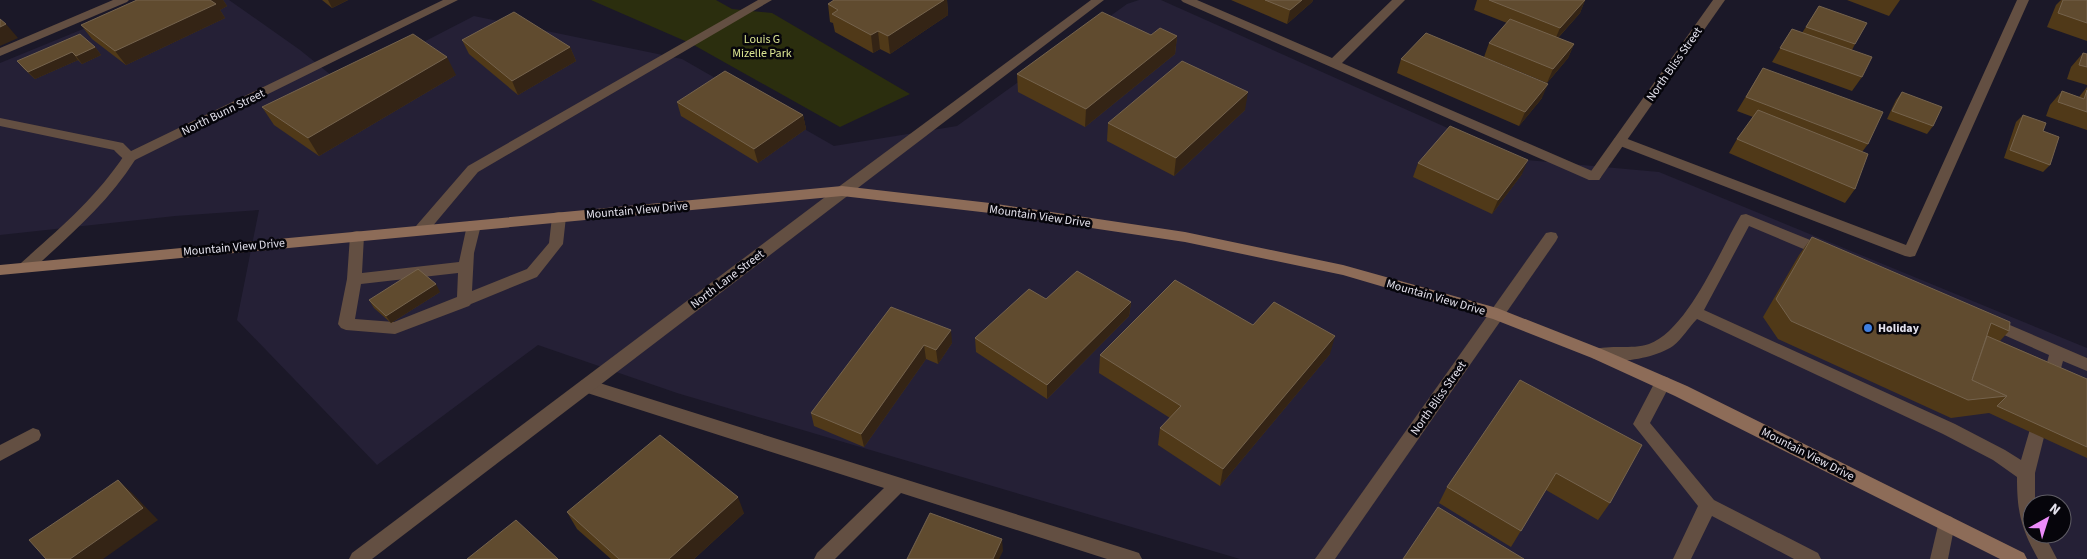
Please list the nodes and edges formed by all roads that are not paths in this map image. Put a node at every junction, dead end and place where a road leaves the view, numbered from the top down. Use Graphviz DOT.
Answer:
graph roads {
  1 [pos="123,0"];
  2 [pos="452,0"];
  3 [pos="766,0"];
  4 [pos="1098,0"];
  5 [pos="1187,0"];
  6 [pos="1399,0"];
  7 [pos="1719,0"];
  8 [pos="2023,0"];
  9 [pos="0,52"];
  10 [pos="1334,63"];
  11 [pos="0,122"];
  12 [pos="1620,140"];
  13 [pos="130,158"];
  14 [pos="842,191"];
  15 [pos="558,217"];
  16 [pos="474,225"];
  17 [pos="421,230"];
  18 [pos="357,236"];
  19 [pos="1551,237"];
  20 [pos="1838,258"];
  21 [pos="26,267"];
  22 [pos="466,267"];
  23 [pos="0,270"];
  24 [pos="354,279"];
  25 [pos="464,302"];
  26 [pos="1695,312"];
  27 [pos="1497,314"];
  28 [pos="1975,317"];
  29 [pos="2058,352"];
  30 [pos="1598,354"];
  31 [pos="2087,365"];
  32 [pos="1664,383"];
  33 [pos="587,386"];
  34 [pos="33,435"];
  35 [pos="0,454"];
  36 [pos="2026,472"];
  37 [pos="898,484"];
  38 [pos="2026,494"];
  39 [pos="1708,505"];
  40 [pos="1946,523"];
  41 [pos="2040,544"];
  42 [pos="358,559"];
  43 [pos="823,559"];
  44 [pos="1133,559"];
  45 [pos="1324,559"];
  46 [pos="1682,559"];
  47 [pos="1812,559"];
  48 [pos="1940,559"];
  49 [pos="2018,559"];
  50 [pos="2048,559"];
  1 -- 9 [label="street"];
  2 -- 13 [label="street, North Bunn Street"];
  3 -- 17 [label="street"];
  4 -- 14 [label="street, North Lane Street"];
  5 -- 10 [label="street"];
  6 -- 10 [label="street"];
  7 -- 12 [label="street, North Bliss Street"];
  8 -- 12 [label="street"];
  10 -- 12 [label="street, North Bliss Street"];
  11 -- 13 [label="street"];
  13 -- 21 [label="street"];
  14 -- 15 [label="street, Mountain View Drive"];
  14 -- 27 [label="street, Mountain View Drive"];
  14 -- 33 [label="street, North Lane Street"];
  15 -- 16 [label="street, Mountain View Drive"];
  15 -- 25 [label="street"];
  16 -- 17 [label="street, Mountain View Drive"];
  16 -- 22 [label="street"];
  17 -- 18 [label="street, Mountain View Drive"];
  18 -- 21 [label="street, Mountain View Drive"];
  18 -- 24 [label="street"];
  19 -- 27 [label="street, North Bliss Street"];
  20 -- 26 [label="street"];
  21 -- 23 [label="street, Mountain View Drive"];
  22 -- 24 [label="street"];
  22 -- 25 [label="street"];
  24 -- 25 [label="street"];
  26 -- 30 [label="street"];
  26 -- 36 [label="street"];
  27 -- 30 [label="street, Mountain View Drive"];
  27 -- 45 [label="street, North Bliss Street"];
  28 -- 29 [label="street"];
  29 -- 31 [label="street"];
  29 -- 36 [label="street"];
  30 -- 32 [label="street, Mountain View Drive"];
  32 -- 39 [label="street"];
  32 -- 40 [label="street, Mountain View Drive"];
  33 -- 37 [label="street"];
  33 -- 42 [label="street, North Lane Street"];
  34 -- 35 [label="street"];
  36 -- 38 [label="street"];
  37 -- 43 [label="street"];
  37 -- 44 [label="street"];
  39 -- 46 [label="street"];
  39 -- 47 [label="street"];
  40 -- 48 [label="street"];
  40 -- 49 [label="street, Mountain View Drive"];
  41 -- 50 [label="street"];
}
